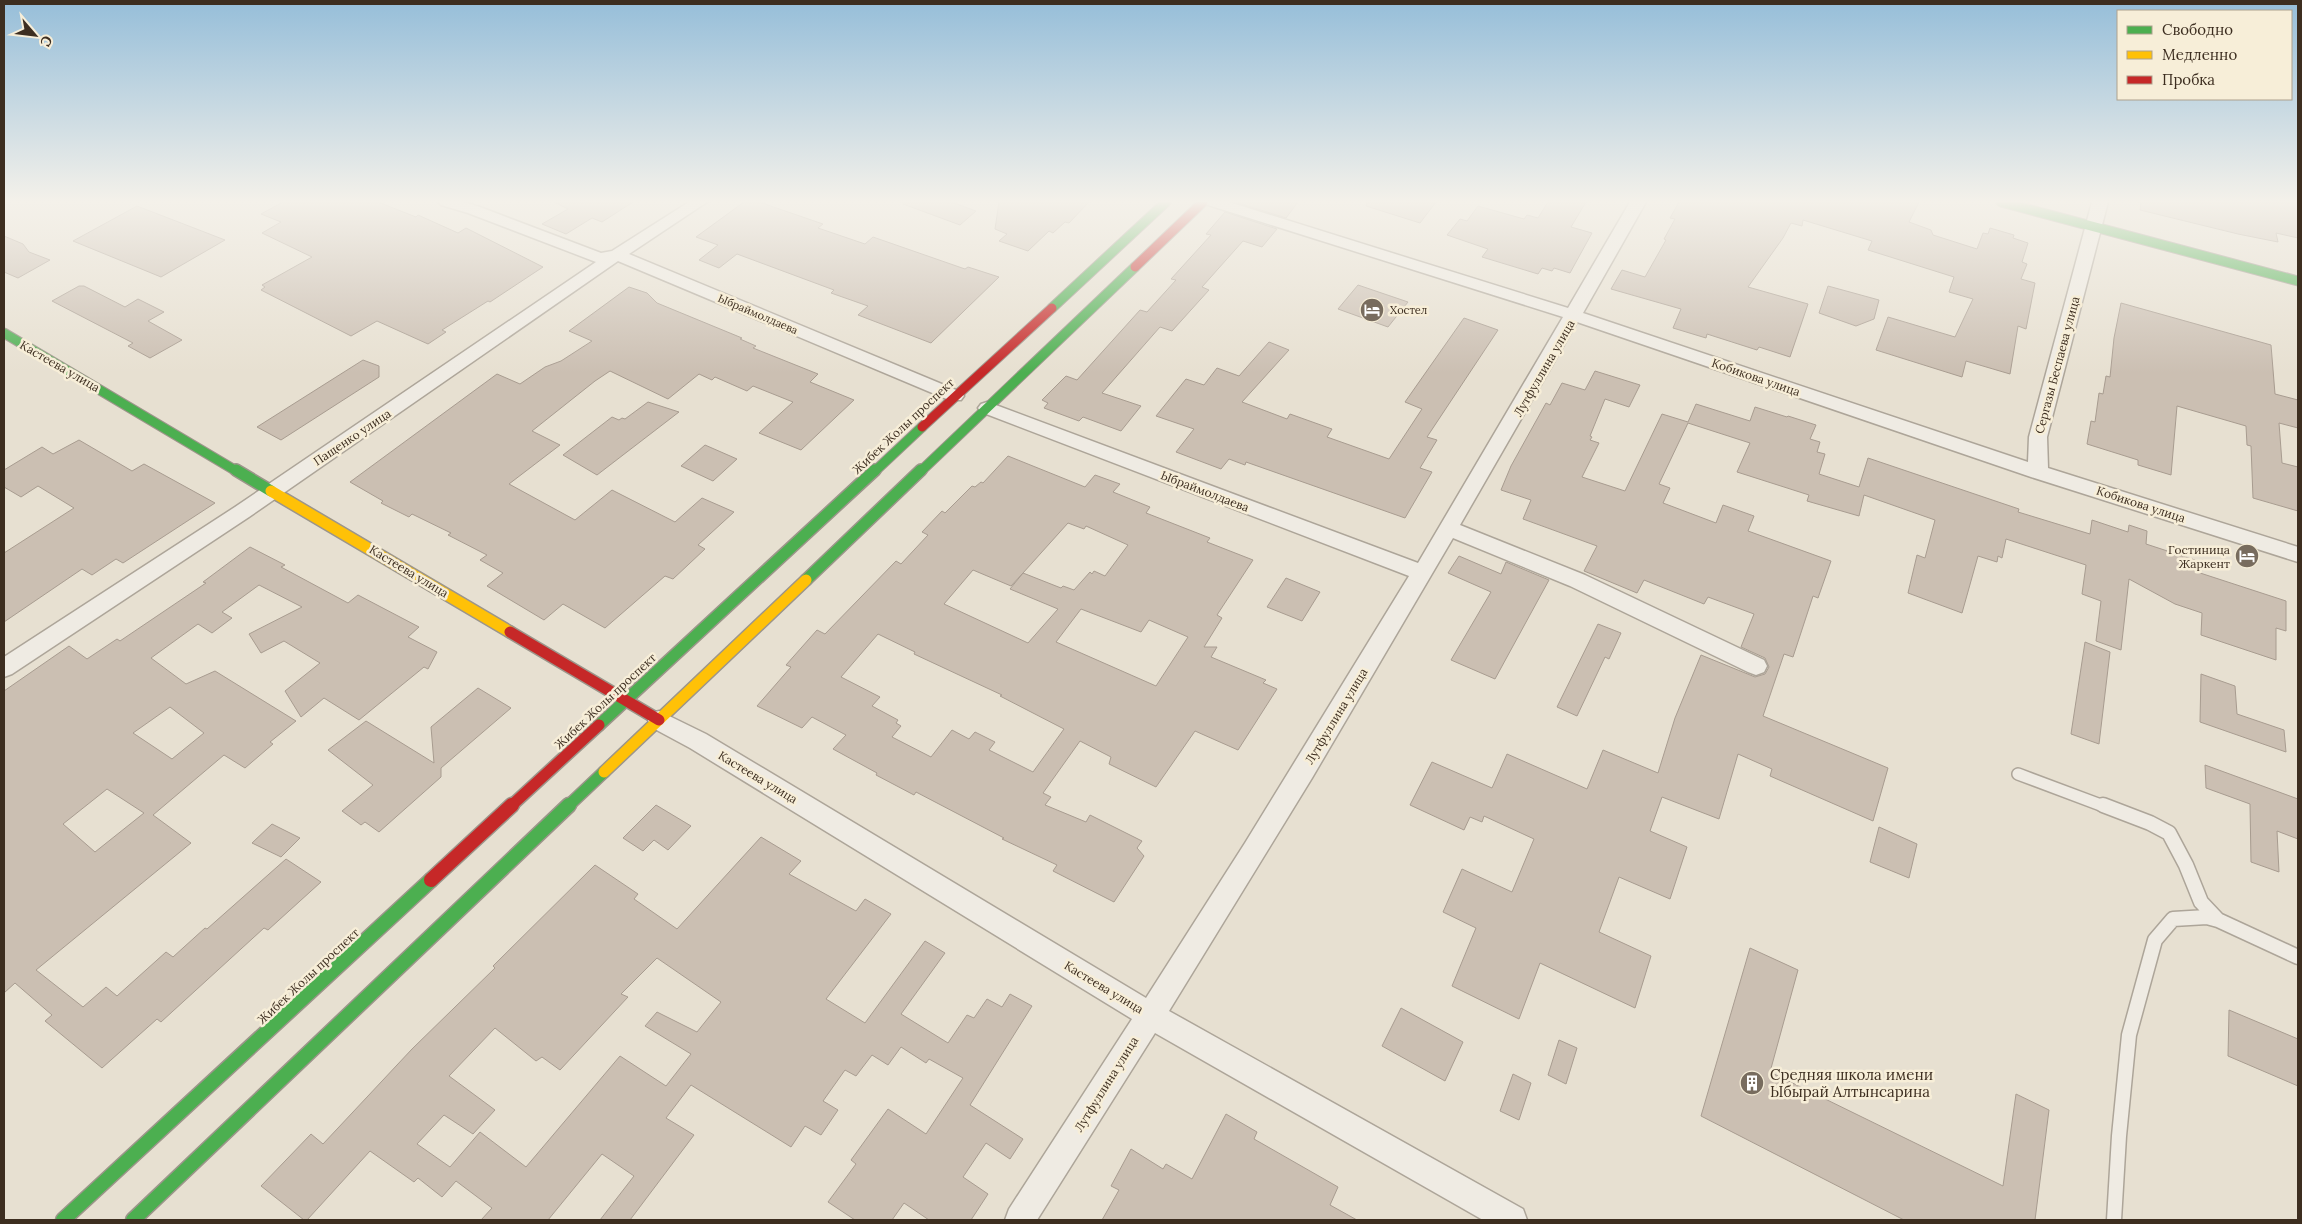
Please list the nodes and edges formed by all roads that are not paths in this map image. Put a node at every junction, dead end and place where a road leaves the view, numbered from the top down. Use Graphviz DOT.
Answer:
graph roads {
  1 [pos="611,259"];
  2 [pos="627,259"];
  3 [pos="1104,259"];
  4 [pos="1143,259"];
  5 [pos="1395,259"];
  6 [pos="1605,259"];
  7 [pos="2085,259"];
  8 [pos="2215,259"];
  9 [pos="2298,281"];
  10 [pos="1573,315"];
  11 [pos="4,333"];
  12 [pos="955,396"];
  13 [pos="987,408"];
  14 [pos="2038,472"];
  15 [pos="272,490"];
  16 [pos="1449,529"];
  17 [pos="2298,555"];
  18 [pos="1423,574"];
  19 [pos="1756,666"];
  20 [pos="4,668"];
  21 [pos="626,700"];
  22 [pos="659,720"];
  23 [pos="2018,774"];
  24 [pos="2218,920"];
  25 [pos="2298,957"];
  26 [pos="1150,1015"];
  27 [pos="63,1220"];
  28 [pos="133,1220"];
  29 [pos="1020,1220"];
  30 [pos="1512,1220"];
  31 [pos="2114,1220"];
  1 -- 15 [label="street, Пащенко улица"];
  2 -- 12 [label="street, Ыбраймолдаева"];
  3 -- 12 [label="main road, Жибек Жолы проспект"];
  4 -- 13 [label="main road"];
  5 -- 10 [label="street, Кобикова улица"];
  6 -- 10 [label="street, Лутфуллина улица"];
  7 -- 14 [label="street, Сергазы Беспаева улица"];
  8 -- 9 [label="main road"];
  10 -- 14 [label="street, Кобикова улица"];
  10 -- 16 [label="street, Лутфуллина улица"];
  11 -- 15 [label="main road, Кастеева улица"];
  12 -- 21 [label="main road, Жибек Жолы проспект"];
  13 -- 18 [label="street, Ыбраймолдаева"];
  13 -- 22 [label="main road"];
  14 -- 17 [label="street, Кобикова улица"];
  15 -- 20 [label="street, Пащенко улица"];
  15 -- 21 [label="main road, Кастеева улица"];
  16 -- 18 [label="street, Лутфуллина улица"];
  16 -- 19 [label="street"];
  18 -- 26 [label="street, Лутфуллина улица"];
  21 -- 22 [label="main road, Кастеева улица"];
  21 -- 27 [label="main road, Жибек Жолы проспект"];
  22 -- 26 [label="street, Кастеева улица"];
  22 -- 28 [label="main road"];
  23 -- 24 [label="lane"];
  24 -- 25 [label="lane"];
  24 -- 31 [label="lane"];
  26 -- 29 [label="street, Лутфуллина улица"];
  26 -- 30 [label="street, Кастеева улица"];
}
